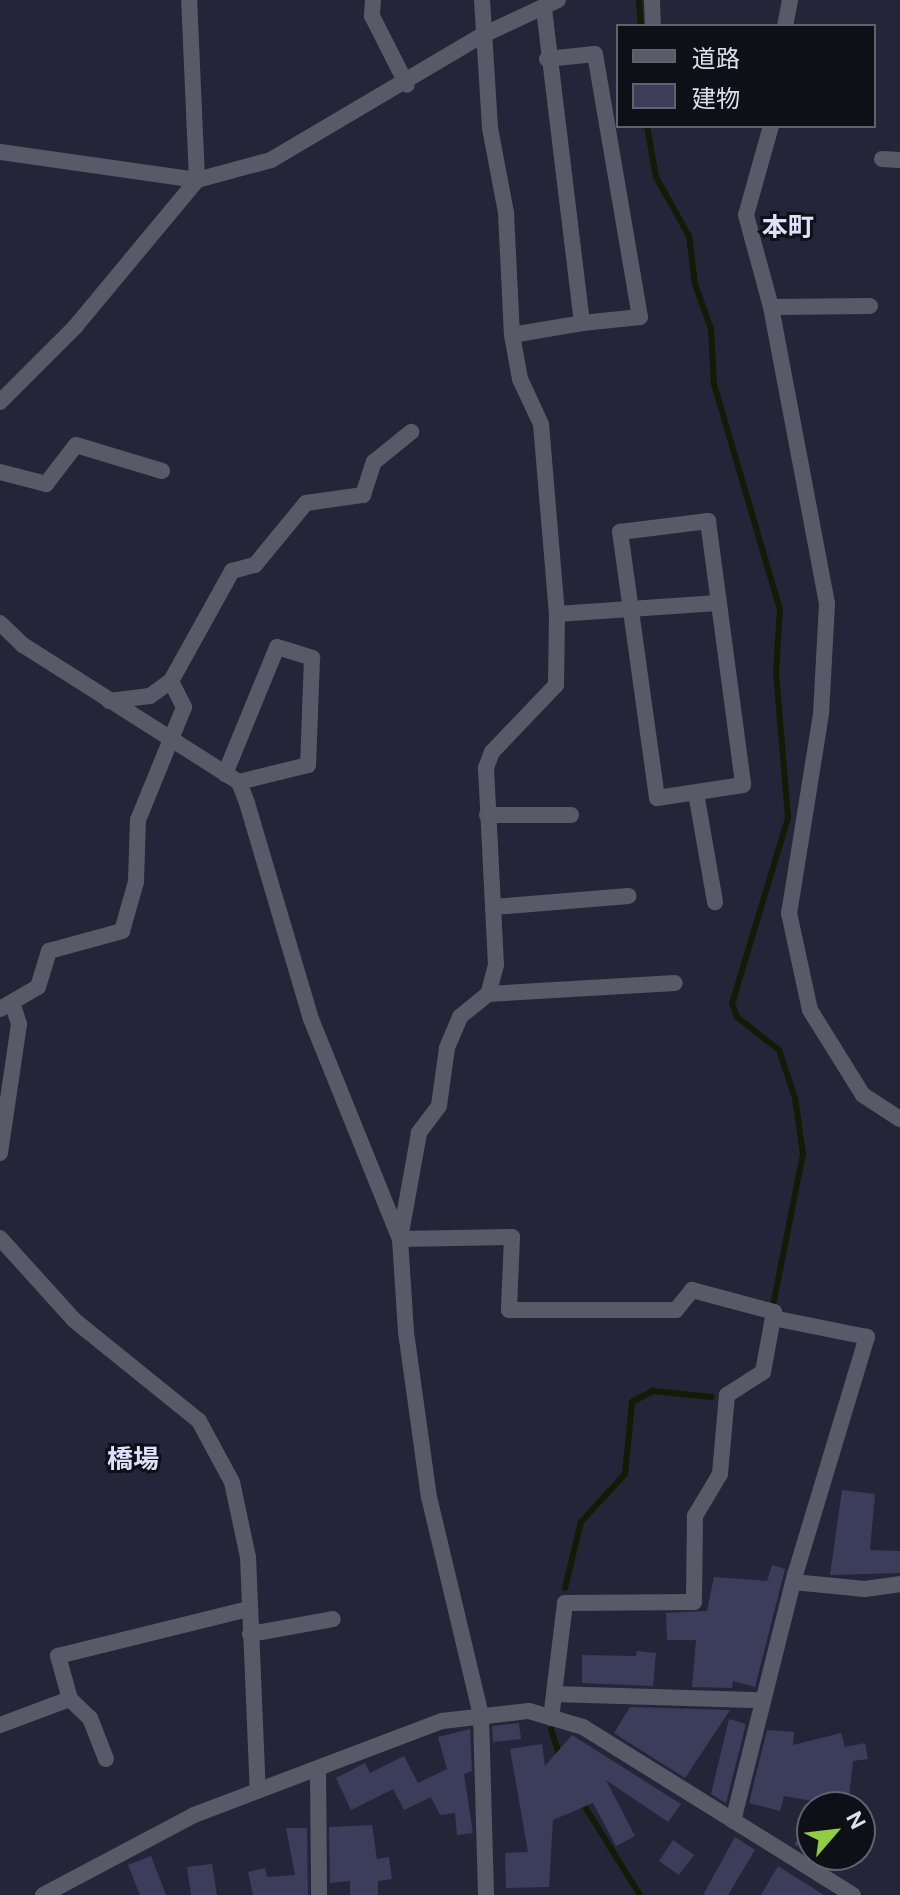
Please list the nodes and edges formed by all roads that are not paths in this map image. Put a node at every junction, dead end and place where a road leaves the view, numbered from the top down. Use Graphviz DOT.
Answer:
graph roads {
  1 [pos="189,0"];
  2 [pos="373,0"];
  3 [pos="482,0"];
  4 [pos="652,0"];
  5 [pos="790,0"];
  6 [pos="551,3"];
  7 [pos="653,24"];
  8 [pos="785,24"];
  9 [pos="481,36"];
  10 [pos="547,59"];
  11 [pos="407,85"];
  12 [pos="770,128"];
  13 [pos="0,152"];
  14 [pos="882,159"];
  15 [pos="900,160"];
  16 [pos="197,180"];
  17 [pos="870,306"];
  18 [pos="771,307"];
  19 [pos="582,323"];
  20 [pos="512,335"];
  21 [pos="0,402"];
  22 [pos="411,432"];
  23 [pos="162,471"];
  24 [pos="0,472"];
  25 [pos="718,603"];
  26 [pos="627,611"];
  27 [pos="557,614"];
  28 [pos="0,623"];
  29 [pos="171,681"];
  30 [pos="109,701"];
  31 [pos="172,738"];
  32 [pos="232,778"];
  33 [pos="696,793"];
  34 [pos="487,815"];
  35 [pos="571,815"];
  36 [pos="629,896"];
  37 [pos="715,902"];
  38 [pos="494,907"];
  39 [pos="675,983"];
  40 [pos="488,994"];
  41 [pos="6,1006"];
  42 [pos="900,1119"];
  43 [pos="0,1153"];
  44 [pos="0,1238"];
  45 [pos="400,1239"];
  46 [pos="773,1318"];
  47 [pos="793,1582"];
  48 [pos="900,1584"];
  49 [pos="248,1609"];
  50 [pos="333,1619"];
  51 [pos="250,1634"];
  52 [pos="554,1694"];
  53 [pos="70,1699"];
  54 [pos="761,1700"];
  55 [pos="481,1715"];
  56 [pos="551,1718"];
  57 [pos="0,1725"];
  58 [pos="106,1759"];
  59 [pos="318,1770"];
  60 [pos="258,1791"];
  61 [pos="733,1821"];
  62 [pos="82,1877"];
  63 [pos="43,1895"];
  64 [pos="89,1895"];
  65 [pos="319,1895"];
  66 [pos="486,1895"];
  67 [pos="853,1895"];
  1 -- 16 [label="street"];
  2 -- 11 [label="street"];
  3 -- 9 [label="street"];
  4 -- 7 [label="street"];
  5 -- 8 [label="street"];
  6 -- 9 [label="street"];
  6 -- 10 [label="street"];
  9 -- 11 [label="street"];
  9 -- 20 [label="street"];
  10 -- 19 [label="street"];
  10 -- 19 [label="street"];
  11 -- 16 [label="street"];
  12 -- 18 [label="street"];
  13 -- 16 [label="street"];
  14 -- 15 [label="street"];
  16 -- 21 [label="street"];
  17 -- 18 [label="street"];
  18 -- 42 [label="street"];
  19 -- 20 [label="street"];
  20 -- 27 [label="street"];
  22 -- 29 [label="street"];
  23 -- 24 [label="street"];
  25 -- 26 [label="street"];
  25 -- 26 [label="street"];
  25 -- 33 [label="street"];
  26 -- 27 [label="street"];
  26 -- 33 [label="street"];
  27 -- 34 [label="street"];
  28 -- 30 [label="street"];
  29 -- 30 [label="street"];
  29 -- 31 [label="street"];
  30 -- 31 [label="street"];
  31 -- 32 [label="street"];
  31 -- 41 [label="street"];
  32 -- 32 [label="street"];
  32 -- 45 [label="street"];
  33 -- 37 [label="street"];
  34 -- 35 [label="street"];
  34 -- 38 [label="street"];
  36 -- 38 [label="street"];
  38 -- 40 [label="street"];
  39 -- 40 [label="street"];
  40 -- 45 [label="street"];
  41 -- 43 [label="street"];
  44 -- 49 [label="street"];
  45 -- 46 [label="street"];
  45 -- 55 [label="street"];
  46 -- 47 [label="street"];
  46 -- 52 [label="street"];
  47 -- 48 [label="street"];
  47 -- 54 [label="street"];
  49 -- 51 [label="street"];
  49 -- 53 [label="street"];
  50 -- 51 [label="street"];
  51 -- 60 [label="street"];
  52 -- 54 [label="street"];
  52 -- 56 [label="street"];
  53 -- 57 [label="street"];
  53 -- 58 [label="street"];
  54 -- 61 [label="street"];
  55 -- 56 [label="street"];
  55 -- 59 [label="street"];
  55 -- 66 [label="street"];
  56 -- 61 [label="street"];
  59 -- 60 [label="street"];
  59 -- 65 [label="street"];
  60 -- 62 [label="street"];
  61 -- 67 [label="street"];
  62 -- 63 [label="street"];
  62 -- 64 [label="street"];
}
